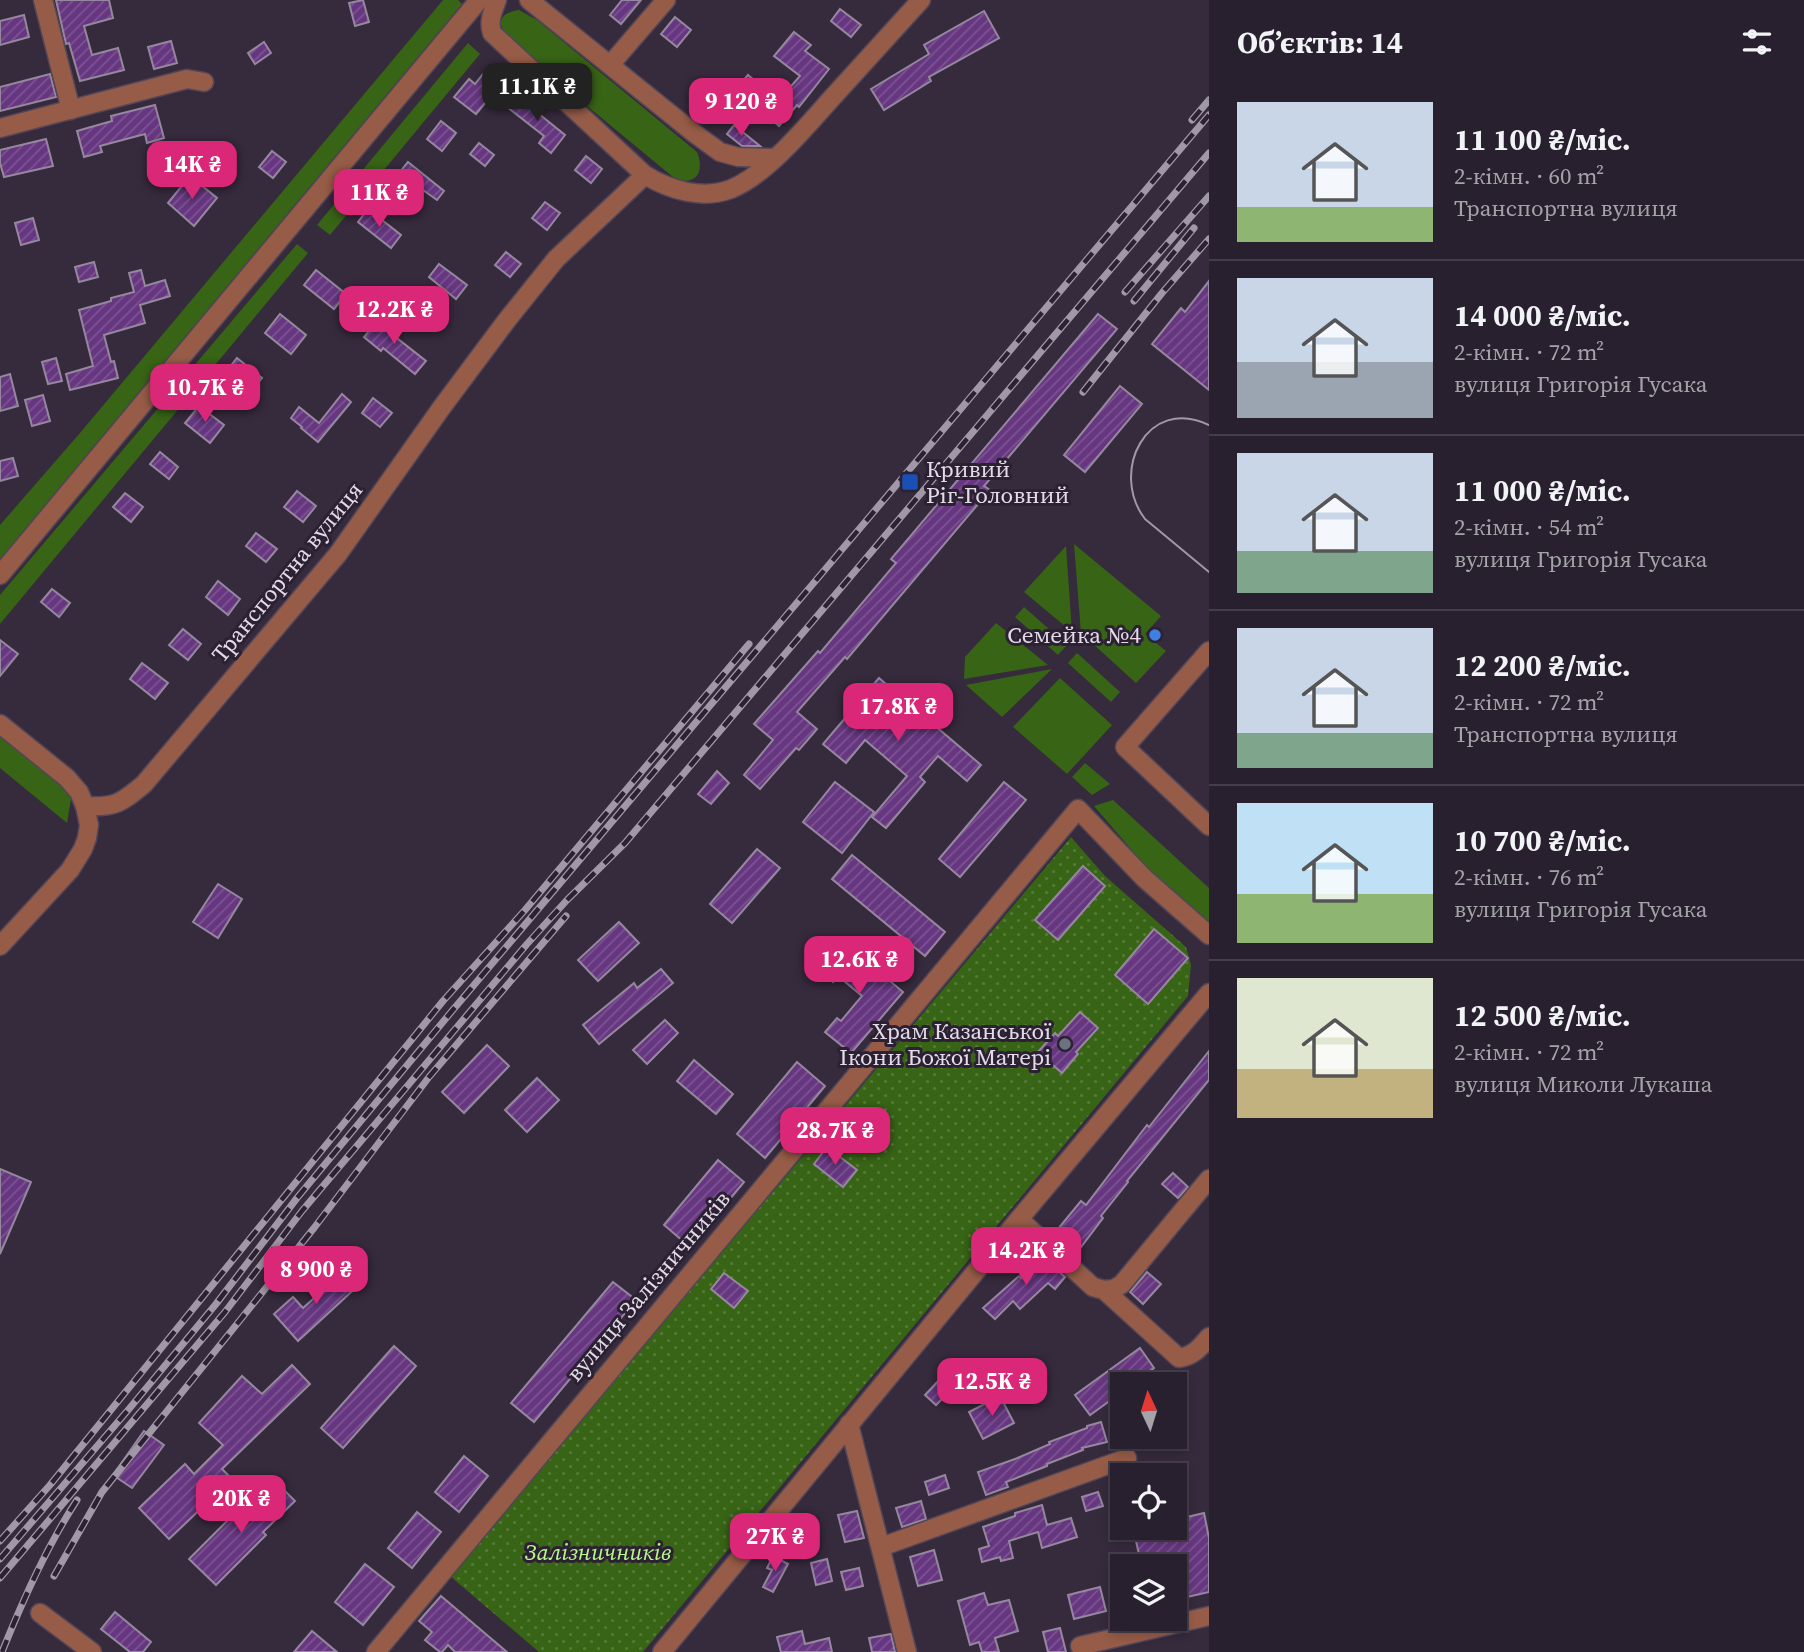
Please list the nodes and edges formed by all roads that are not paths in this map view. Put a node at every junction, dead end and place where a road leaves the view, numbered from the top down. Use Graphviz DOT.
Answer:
graph roads {
  1 [pos="43,0"];
  2 [pos="479,0"];
  3 [pos="497,0"];
  4 [pos="529,0"];
  5 [pos="666,0"];
  6 [pos="920,0"];
  7 [pos="610,65"];
  8 [pos="204,82"];
  9 [pos="71,110"];
  10 [pos="0,128"];
  11 [pos="775,158"];
  12 [pos="645,175"];
  13 [pos="0,575"];
  14 [pos="1209,651"];
  15 [pos="0,724"];
  16 [pos="85,806"];
  17 [pos="1209,826"];
  18 [pos="1209,935"];
  19 [pos="0,946"];
  20 [pos="1209,993"];
  21 [pos="1209,1179"];
  22 [pos="1019,1219"];
  23 [pos="1104,1290"];
  24 [pos="1209,1338"];
  25 [pos="849,1424"];
  26 [pos="1127,1458"];
  27 [pos="881,1547"];
  28 [pos="40,1613"];
  29 [pos="1209,1616"];
  30 [pos="1080,1646"];
  31 [pos="92,1652"];
  32 [pos="376,1652"];
  33 [pos="662,1652"];
  34 [pos="907,1652"];
  1 -- 9 [label="street"];
  2 -- 13 [label="street"];
  3 -- 12 [label="street"];
  4 -- 7 [label="street"];
  5 -- 7 [label="street"];
  6 -- 11 [label="street"];
  7 -- 11 [label="street"];
  8 -- 9 [label="street"];
  9 -- 10 [label="street"];
  11 -- 12 [label="street"];
  12 -- 16 [label="street, Транспортна вулиця"];
  14 -- 17 [label="street"];
  15 -- 16 [label="street"];
  16 -- 19 [label="street"];
  18 -- 32 [label="street, вулиця Залізничників"];
  20 -- 22 [label="street"];
  21 -- 23 [label="street"];
  22 -- 23 [label="street"];
  22 -- 25 [label="street"];
  23 -- 24 [label="street"];
  25 -- 27 [label="street"];
  25 -- 33 [label="street"];
  26 -- 27 [label="street"];
  27 -- 34 [label="street"];
  28 -- 31 [label="street"];
  29 -- 30 [label="street"];
}
